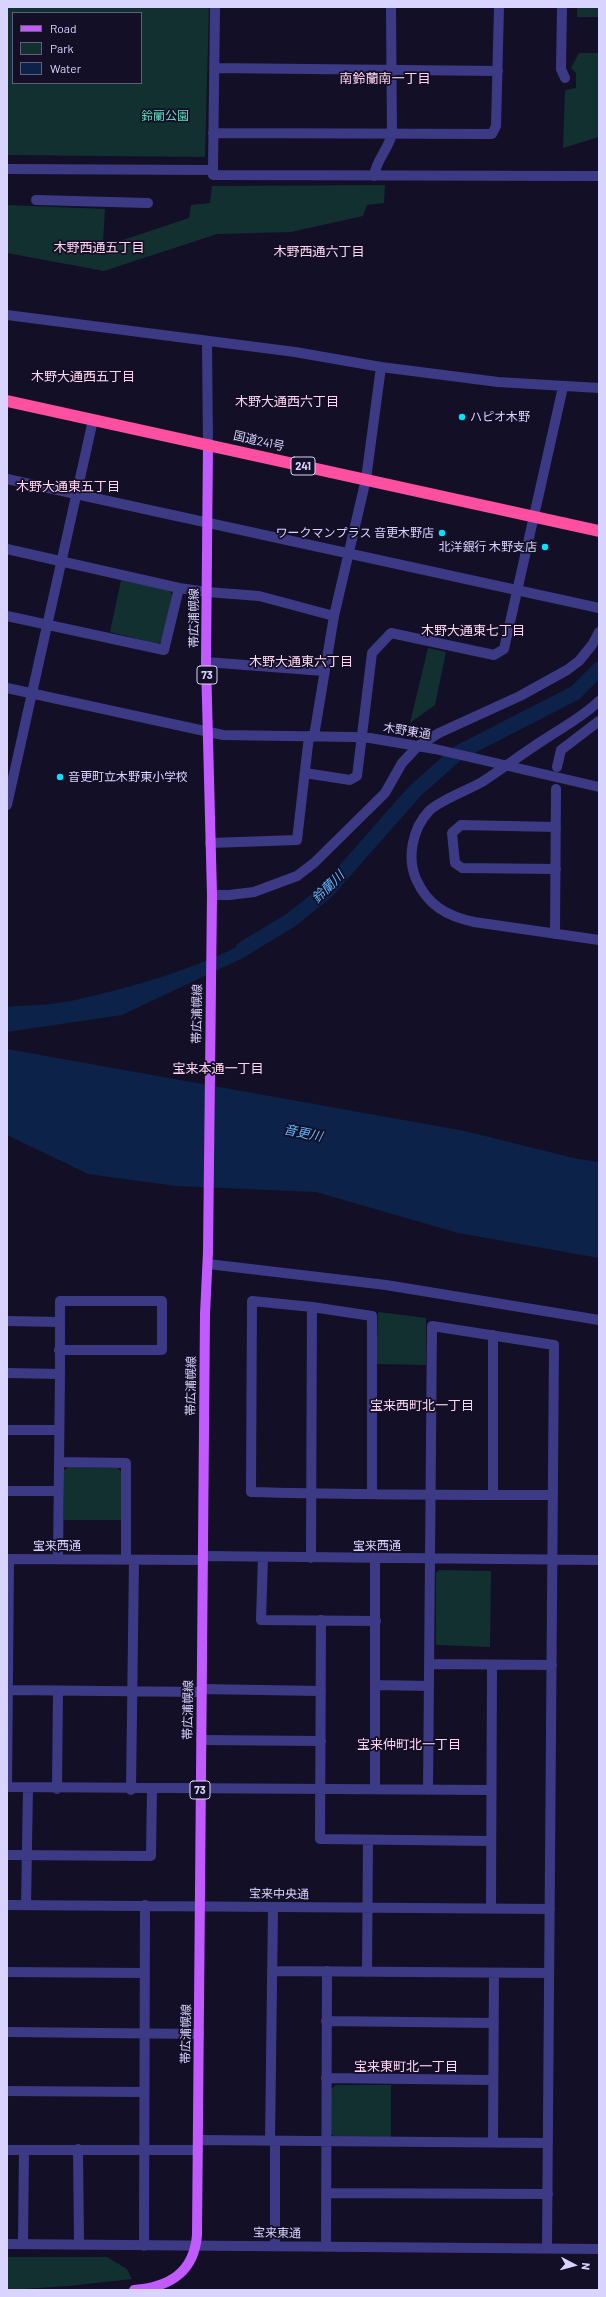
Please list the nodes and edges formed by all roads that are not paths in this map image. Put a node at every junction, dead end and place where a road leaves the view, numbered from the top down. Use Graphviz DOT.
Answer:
graph roads {
  1 [pos="215,7"];
  2 [pos="391,7"];
  3 [pos="499,7"];
  4 [pos="562,7"];
  5 [pos="214,68"];
  6 [pos="392,70"];
  7 [pos="498,71"];
  8 [pos="565,78"];
  9 [pos="213,133"];
  10 [pos="392,134"];
  11 [pos="7,169"];
  12 [pos="213,170"];
  13 [pos="374,176"];
  14 [pos="599,176"];
  15 [pos="36,200"];
  16 [pos="148,203"];
  17 [pos="7,315"];
  18 [pos="207,342"];
  19 [pos="381,367"];
  20 [pos="563,387"];
  21 [pos="599,388"];
  22 [pos="7,401"];
  23 [pos="92,420"];
  24 [pos="208,444"];
  25 [pos="7,479"];
  26 [pos="366,480"];
  27 [pos="76,494"];
  28 [pos="535,516"];
  29 [pos="207,523"];
  30 [pos="599,530"];
  31 [pos="7,549"];
  32 [pos="350,555"];
  33 [pos="60,561"];
  34 [pos="179,588"];
  35 [pos="517,591"];
  36 [pos="207,592"];
  37 [pos="599,608"];
  38 [pos="7,616"];
  39 [pos="334,616"];
  40 [pos="46,624"];
  41 [pos="599,632"];
  42 [pos="206,662"];
  43 [pos="324,670"];
  44 [pos="7,688"];
  45 [pos="32,693"];
  46 [pos="599,701"];
  47 [pos="599,721"];
  48 [pos="208,732"];
  49 [pos="311,736"];
  50 [pos="418,746"];
  51 [pos="504,765"];
  52 [pos="557,767"];
  53 [pos="305,773"];
  54 [pos="599,787"];
  55 [pos="556,789"];
  56 [pos="7,805"];
  57 [pos="556,827"];
  58 [pos="210,843"];
  59 [pos="556,869"];
  60 [pos="212,895"];
  61 [pos="554,934"];
  62 [pos="599,940"];
  63 [pos="208,1264"];
  64 [pos="312,1307"];
  65 [pos="599,1320"];
  66 [pos="7,1321"];
  67 [pos="60,1322"];
  68 [pos="493,1335"];
  69 [pos="59,1350"];
  70 [pos="7,1373"];
  71 [pos="60,1374"];
  72 [pos="7,1430"];
  73 [pos="59,1430"];
  74 [pos="58,1462"];
  75 [pos="7,1491"];
  76 [pos="58,1491"];
  77 [pos="311,1494"];
  78 [pos="372,1494"];
  79 [pos="431,1495"];
  80 [pos="493,1495"];
  81 [pos="553,1495"];
  82 [pos="263,1557"];
  83 [pos="203,1558"];
  84 [pos="311,1558"];
  85 [pos="8,1559"];
  86 [pos="58,1559"];
  87 [pos="375,1559"];
  88 [pos="430,1559"];
  89 [pos="130,1560"];
  90 [pos="552,1560"];
  91 [pos="599,1560"];
  92 [pos="8,1613"];
  93 [pos="321,1620"];
  94 [pos="376,1621"];
  95 [pos="430,1664"];
  96 [pos="492,1665"];
  97 [pos="552,1665"];
  98 [pos="375,1685"];
  99 [pos="430,1686"];
  100 [pos="8,1690"];
  101 [pos="201,1690"];
  102 [pos="58,1691"];
  103 [pos="133,1691"];
  104 [pos="322,1691"];
  105 [pos="7,1732"];
  106 [pos="201,1740"];
  107 [pos="321,1741"];
  108 [pos="7,1788"];
  109 [pos="28,1788"];
  110 [pos="56,1789"];
  111 [pos="320,1789"];
  112 [pos="375,1789"];
  113 [pos="131,1790"];
  114 [pos="152,1790"];
  115 [pos="200,1790"];
  116 [pos="428,1790"];
  117 [pos="491,1790"];
  118 [pos="368,1840"];
  119 [pos="491,1841"];
  120 [pos="7,1855"];
  121 [pos="27,1855"];
  122 [pos="7,1905"];
  123 [pos="26,1905"];
  124 [pos="145,1905"];
  125 [pos="201,1906"];
  126 [pos="273,1907"];
  127 [pos="367,1908"];
  128 [pos="490,1908"];
  129 [pos="550,1909"];
  130 [pos="272,1971"];
  131 [pos="326,1971"];
  132 [pos="7,1972"];
  133 [pos="367,1972"];
  134 [pos="494,1972"];
  135 [pos="145,1973"];
  136 [pos="549,1973"];
  137 [pos="326,2021"];
  138 [pos="494,2023"];
  139 [pos="7,2032"];
  140 [pos="144,2033"];
  141 [pos="199,2034"];
  142 [pos="326,2078"];
  143 [pos="493,2080"];
  144 [pos="7,2091"];
  145 [pos="144,2092"];
  146 [pos="198,2140"];
  147 [pos="273,2141"];
  148 [pos="327,2142"];
  149 [pos="493,2142"];
  150 [pos="548,2143"];
  151 [pos="78,2149"];
  152 [pos="7,2150"];
  153 [pos="24,2150"];
  154 [pos="144,2150"];
  155 [pos="198,2150"];
  156 [pos="326,2193"];
  157 [pos="548,2194"];
  158 [pos="7,2244"];
  159 [pos="23,2244"];
  160 [pos="79,2244"];
  161 [pos="144,2246"];
  162 [pos="196,2246"];
  163 [pos="274,2246"];
  164 [pos="326,2247"];
  165 [pos="548,2248"];
  166 [pos="599,2249"];
  167 [pos="134,2290"];
  1 -- 5 [label="street"];
  2 -- 6 [label="street"];
  3 -- 7 [label="street"];
  4 -- 8 [label="street"];
  5 -- 6 [label="street"];
  5 -- 9 [label="street"];
  6 -- 7 [label="street"];
  6 -- 10 [label="street"];
  7 -- 10 [label="street"];
  9 -- 10 [label="street"];
  9 -- 12 [label="street"];
  10 -- 13 [label="street"];
  11 -- 12 [label="street"];
  12 -- 13 [label="street"];
  13 -- 14 [label="street"];
  15 -- 16 [label="street"];
  17 -- 18 [label="street"];
  18 -- 19 [label="street"];
  18 -- 24 [label="street"];
  19 -- 20 [label="street"];
  19 -- 26 [label="street"];
  20 -- 21 [label="street"];
  20 -- 28 [label="street"];
  22 -- 23 [label="highway, 国道241号 / 241"];
  23 -- 24 [label="highway, 国道241号 / 241"];
  23 -- 27 [label="street"];
  24 -- 26 [label="highway, 国道241号 / 241"];
  24 -- 29 [label="main road, 帯広浦幌線 / 73"];
  25 -- 27 [label="street"];
  26 -- 28 [label="highway, 国道241号 / 241"];
  26 -- 32 [label="street"];
  27 -- 29 [label="street"];
  27 -- 33 [label="street"];
  28 -- 30 [label="highway, 国道241号 / 241"];
  28 -- 35 [label="street"];
  29 -- 32 [label="street"];
  29 -- 36 [label="main road, 帯広浦幌線 / 73"];
  31 -- 33 [label="street"];
  32 -- 35 [label="street"];
  32 -- 39 [label="street"];
  33 -- 34 [label="street"];
  33 -- 40 [label="street"];
  34 -- 36 [label="street"];
  34 -- 40 [label="street"];
  35 -- 37 [label="street"];
  35 -- 53 [label="street"];
  36 -- 39 [label="street"];
  36 -- 42 [label="main road, 帯広浦幌線 / 73"];
  38 -- 40 [label="street"];
  39 -- 43 [label="street"];
  40 -- 45 [label="street"];
  41 -- 50 [label="street"];
  42 -- 43 [label="street"];
  42 -- 48 [label="main road, 帯広浦幌線 / 73"];
  43 -- 49 [label="street"];
  44 -- 45 [label="street, 木野東通"];
  45 -- 48 [label="street, 木野東通"];
  45 -- 56 [label="street"];
  46 -- 51 [label="street"];
  47 -- 52 [label="street"];
  48 -- 49 [label="street, 木野東通"];
  48 -- 58 [label="main road, 帯広浦幌線 / 73"];
  49 -- 50 [label="street, 木野東通, bridge"];
  49 -- 53 [label="street"];
  50 -- 51 [label="street, 木野東通"];
  50 -- 60 [label="street"];
  51 -- 54 [label="street, 木野東通"];
  51 -- 61 [label="street"];
  53 -- 58 [label="street"];
  55 -- 57 [label="street"];
  57 -- 59 [label="street"];
  57 -- 59 [label="street"];
  58 -- 60 [label="main road, 帯広浦幌線 / 73"];
  59 -- 61 [label="street"];
  60 -- 63 [label="main road, 帯広浦幌線 / 73"];
  61 -- 62 [label="street"];
  63 -- 65 [label="street"];
  63 -- 83 [label="main road, 帯広浦幌線 / 73"];
  64 -- 77 [label="street"];
  64 -- 77 [label="street"];
  64 -- 78 [label="street"];
  66 -- 67 [label="street"];
  67 -- 69 [label="street"];
  67 -- 69 [label="street"];
  68 -- 79 [label="street"];
  68 -- 80 [label="street"];
  68 -- 81 [label="street"];
  69 -- 71 [label="street"];
  70 -- 71 [label="street"];
  71 -- 73 [label="street"];
  72 -- 73 [label="street"];
  73 -- 74 [label="street"];
  74 -- 76 [label="street"];
  74 -- 89 [label="street"];
  75 -- 76 [label="street"];
  76 -- 86 [label="street"];
  77 -- 78 [label="street"];
  77 -- 84 [label="street"];
  78 -- 79 [label="street"];
  79 -- 80 [label="street"];
  79 -- 88 [label="street"];
  80 -- 81 [label="street"];
  81 -- 90 [label="street"];
  82 -- 83 [label="street, 宝来西通"];
  82 -- 84 [label="street, 宝来西通"];
  82 -- 93 [label="street"];
  83 -- 89 [label="street, 宝来西通"];
  83 -- 101 [label="main road, 帯広浦幌線 / 73"];
  84 -- 87 [label="street, 宝来西通"];
  85 -- 86 [label="street, 宝来西通"];
  85 -- 92 [label="street"];
  86 -- 89 [label="street, 宝来西通"];
  87 -- 88 [label="street, 宝来西通"];
  87 -- 94 [label="street"];
  88 -- 90 [label="street, 宝来西通"];
  88 -- 95 [label="street"];
  89 -- 103 [label="street"];
  90 -- 91 [label="street, 宝来西通"];
  90 -- 97 [label="street"];
  92 -- 100 [label="street"];
  93 -- 94 [label="street"];
  93 -- 104 [label="street"];
  94 -- 98 [label="street"];
  95 -- 96 [label="street"];
  95 -- 99 [label="street"];
  96 -- 97 [label="street"];
  96 -- 117 [label="street"];
  97 -- 129 [label="street"];
  98 -- 99 [label="street"];
  98 -- 112 [label="street"];
  99 -- 116 [label="street"];
  100 -- 102 [label="street"];
  100 -- 105 [label="street"];
  101 -- 103 [label="street"];
  101 -- 104 [label="street"];
  101 -- 106 [label="main road, 帯広浦幌線 / 73"];
  102 -- 103 [label="street"];
  102 -- 110 [label="street"];
  103 -- 113 [label="street"];
  104 -- 107 [label="street"];
  105 -- 108 [label="street"];
  106 -- 107 [label="street"];
  106 -- 115 [label="main road, 帯広浦幌線 / 73"];
  107 -- 111 [label="street"];
  108 -- 109 [label="street"];
  109 -- 110 [label="street"];
  109 -- 121 [label="street"];
  110 -- 113 [label="street"];
  111 -- 112 [label="street"];
  111 -- 115 [label="street"];
  111 -- 118 [label="street"];
  112 -- 116 [label="street"];
  113 -- 114 [label="street"];
  114 -- 115 [label="street"];
  114 -- 121 [label="street"];
  115 -- 125 [label="main road, 帯広浦幌線 / 73"];
  116 -- 117 [label="street"];
  117 -- 119 [label="street"];
  118 -- 119 [label="street"];
  118 -- 127 [label="street"];
  119 -- 128 [label="street"];
  120 -- 121 [label="street"];
  121 -- 123 [label="street"];
  122 -- 123 [label="street, 宝来中央通"];
  123 -- 124 [label="street, 宝来中央通"];
  124 -- 125 [label="street, 宝来中央通"];
  124 -- 135 [label="street"];
  125 -- 126 [label="street, 宝来中央通"];
  125 -- 141 [label="main road, 帯広浦幌線 / 73"];
  126 -- 127 [label="street, 宝来中央通"];
  126 -- 130 [label="street"];
  127 -- 128 [label="street, 宝来中央通"];
  127 -- 133 [label="street"];
  128 -- 129 [label="street, 宝来中央通"];
  129 -- 136 [label="street"];
  130 -- 131 [label="street"];
  130 -- 147 [label="street"];
  131 -- 133 [label="street"];
  131 -- 137 [label="street"];
  132 -- 135 [label="street"];
  133 -- 134 [label="street"];
  134 -- 136 [label="street"];
  134 -- 138 [label="street"];
  135 -- 140 [label="street"];
  136 -- 150 [label="street"];
  137 -- 138 [label="street"];
  137 -- 142 [label="street"];
  138 -- 143 [label="street"];
  139 -- 140 [label="street"];
  140 -- 141 [label="street"];
  140 -- 145 [label="street"];
  141 -- 146 [label="main road, 帯広浦幌線 / 73"];
  142 -- 143 [label="street"];
  142 -- 148 [label="street"];
  143 -- 149 [label="street"];
  144 -- 145 [label="street"];
  145 -- 154 [label="street"];
  146 -- 147 [label="street"];
  146 -- 155 [label="main road, 帯広浦幌線 / 73"];
  147 -- 148 [label="street"];
  147 -- 163 [label="street"];
  148 -- 149 [label="street"];
  148 -- 156 [label="street"];
  149 -- 150 [label="street"];
  150 -- 157 [label="street"];
  151 -- 153 [label="street"];
  151 -- 154 [label="street"];
  151 -- 160 [label="street"];
  152 -- 153 [label="street"];
  153 -- 159 [label="street"];
  154 -- 155 [label="street"];
  154 -- 161 [label="street"];
  155 -- 162 [label="main road, 帯広浦幌線 / 73"];
  156 -- 157 [label="street"];
  156 -- 164 [label="street"];
  157 -- 165 [label="street"];
  158 -- 159 [label="street, 宝来東通"];
  159 -- 160 [label="street, 宝来東通"];
  160 -- 161 [label="street, 宝来東通"];
  161 -- 162 [label="street, 宝来東通"];
  162 -- 163 [label="street, 宝来東通"];
  162 -- 167 [label="main road, 帯広浦幌線 / 73"];
  163 -- 164 [label="street, 宝来東通"];
  164 -- 165 [label="street, 宝来東通"];
  165 -- 166 [label="street, 宝来東通"];
}
